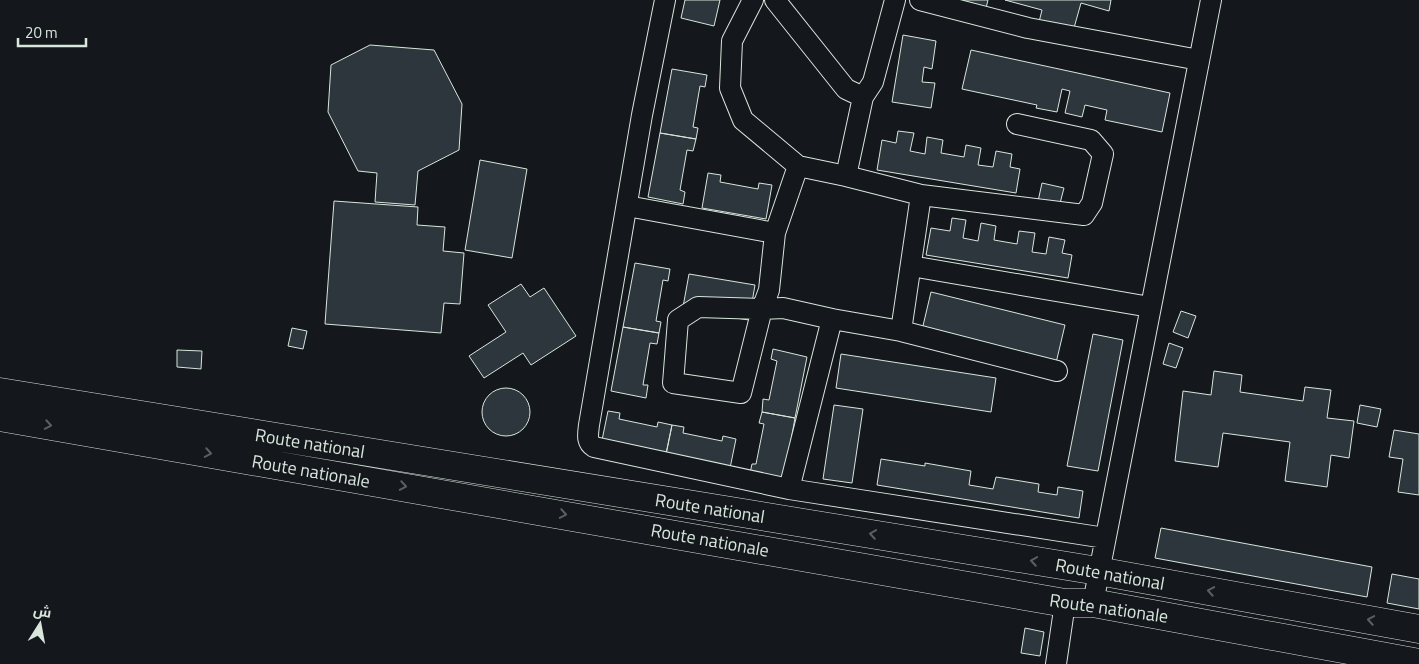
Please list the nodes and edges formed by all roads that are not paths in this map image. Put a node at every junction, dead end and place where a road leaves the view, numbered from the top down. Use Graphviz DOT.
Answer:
graph roads {
  1 [pos="665,0"];
  2 [pos="753,0"];
  3 [pos="776,0"];
  4 [pos="895,0"];
  5 [pos="920,0"];
  6 [pos="1211,0"];
  7 [pos="1200,60"];
  8 [pos="863,97"];
  9 [pos="1017,124"];
  10 [pos="798,166"];
  11 [pos="846,176"];
  12 [pos="921,195"];
  13 [pos="627,206"];
  14 [pos="775,233"];
  15 [pos="911,266"];
  16 [pos="1150,307"];
  17 [pos="762,309"];
  18 [pos="832,319"];
  19 [pos="901,331"];
  20 [pos="1057,371"];
  21 [pos="0,392"];
  22 [pos="0,417"];
  23 [pos="789,489"];
  24 [pos="1105,538"];
  25 [pos="1098,571"];
  26 [pos="1093,602"];
  27 [pos="1065,603"];
  28 [pos="1419,629"];
  29 [pos="1419,663"];
  30 [pos="1056,664"];
  1 -- 13 [label="street"];
  2 -- 10 [label="street"];
  3 -- 8 [label="street"];
  4 -- 8 [label="street"];
  5 -- 7 [label="street"];
  6 -- 7 [label="street"];
  7 -- 16 [label="street"];
  8 -- 11 [label="street"];
  9 -- 12 [label="street"];
  10 -- 11 [label="street"];
  10 -- 14 [label="street"];
  11 -- 12 [label="street"];
  12 -- 15 [label="street"];
  13 -- 14 [label="street"];
  13 -- 23 [label="street"];
  14 -- 17 [label="street"];
  15 -- 16 [label="street"];
  15 -- 19 [label="street"];
  16 -- 24 [label="street"];
  17 -- 17 [label="street"];
  17 -- 18 [label="street"];
  18 -- 19 [label="street"];
  18 -- 23 [label="street"];
  19 -- 20 [label="street"];
  25 -- 21 [label="main road, Route national, one-way"];
  22 -- 27 [label="main road, Route nationale, one-way"];
  23 -- 24 [label="street"];
  24 -- 25 [label="street"];
  25 -- 26 [label="street"];
  28 -- 25 [label="main road, Route national, one-way"];
  26 -- 27 [label="main road, Route nationale"];
  26 -- 29 [label="main road, Route nationale"];
  27 -- 30 [label="street"];
}
